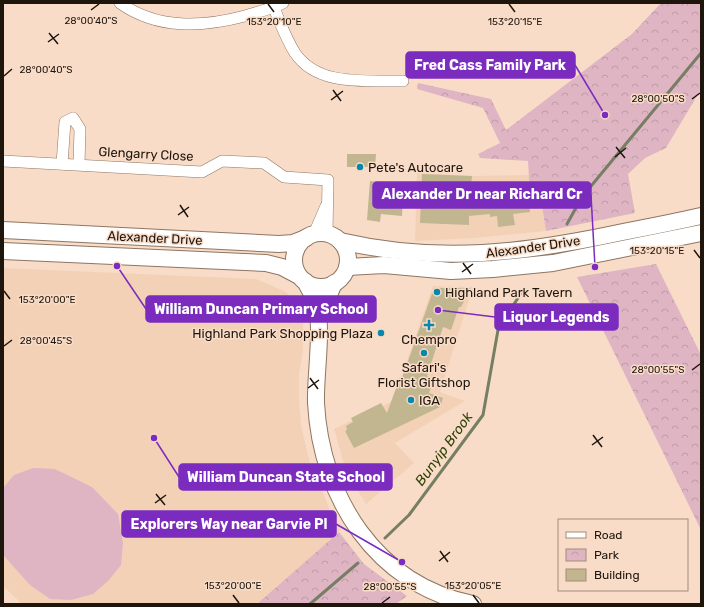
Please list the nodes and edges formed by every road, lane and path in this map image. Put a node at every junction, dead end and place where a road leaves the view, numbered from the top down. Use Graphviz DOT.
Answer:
graph roads {
  1 [pos="120,3"];
  2 [pos="278,5"];
  3 [pos="403,82"];
  4 [pos="3,162"];
  5 [pos="62,164"];
  6 [pos="78,164"];
  7 [pos="701,216"];
  8 [pos="3,230"];
  9 [pos="701,233"];
  10 [pos="322,236"];
  11 [pos="3,251"];
  12 [pos="347,267"];
  13 [pos="302,279"];
  14 [pos="334,283"];
  15 [pos="319,319"];
  16 [pos="470,604"];
  1 -- 2 [label="street"];
  2 -- 3 [label="street"];
  4 -- 5 [label="street, Glengarry Close"];
  5 -- 6 [label="street, Glengarry Close"];
  5 -- 6 [label="street, Glengarry Close"];
  6 -- 10 [label="street, Glengarry Close"];
  7 -- 10 [label="main road, Alexander Drive"];
  8 -- 10 [label="main road, Alexander Drive"];
  9 -- 12 [label="main road, Alexander Drive"];
  10 -- 12 [label="main road"];
  10 -- 13 [label="main road"];
  11 -- 13 [label="main road, Alexander Drive"];
  12 -- 14 [label="main road"];
  13 -- 14 [label="main road"];
  13 -- 15 [label="main road"];
  14 -- 15 [label="main road"];
  15 -- 16 [label="main road"];
}
